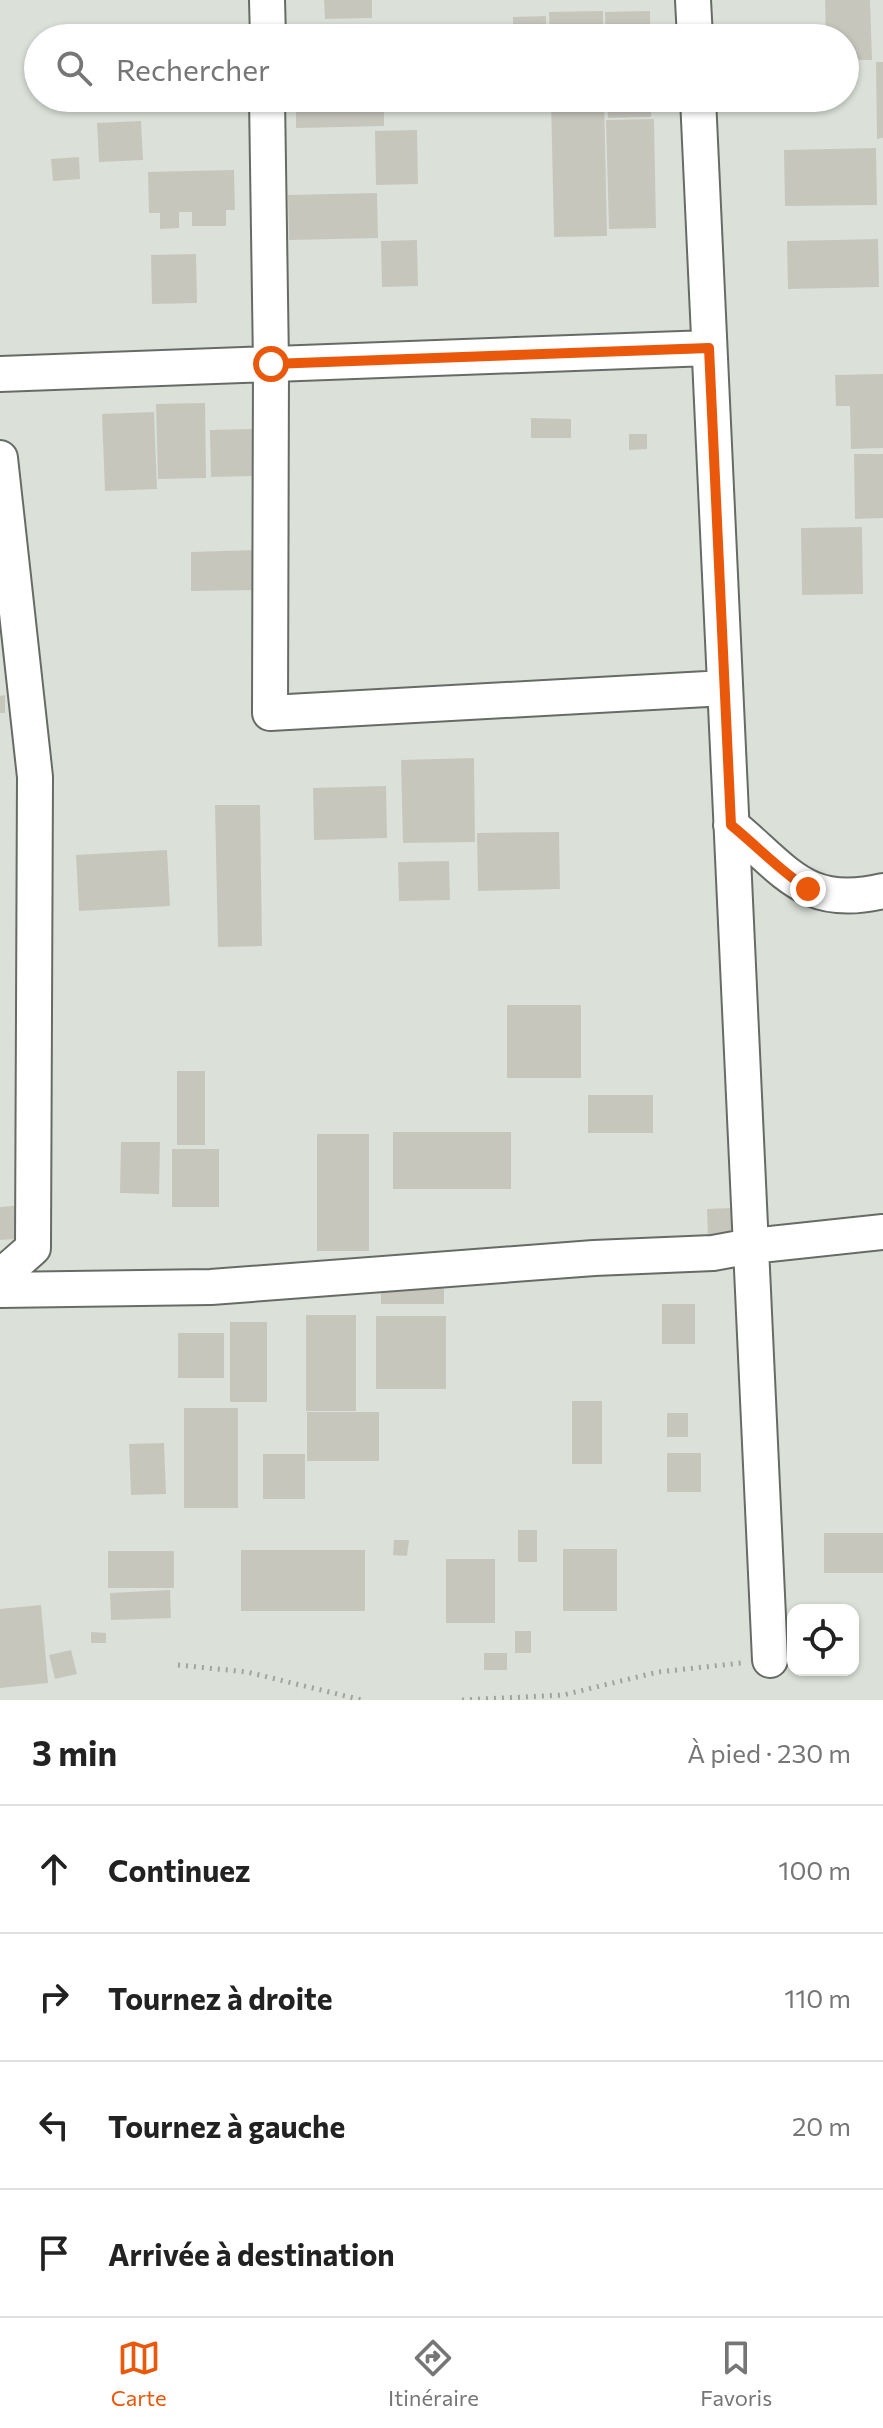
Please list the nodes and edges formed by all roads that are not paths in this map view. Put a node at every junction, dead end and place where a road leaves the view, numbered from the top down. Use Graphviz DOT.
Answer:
graph roads {
  1 [pos="267,0"];
  2 [pos="693,0"];
  3 [pos="268,24"];
  4 [pos="694,24"];
  5 [pos="267,112"];
  6 [pos="699,112"];
  7 [pos="709,348"];
  8 [pos="271,364"];
  9 [pos="0,374"];
  10 [pos="0,458"];
  11 [pos="725,688"];
  12 [pos="731,825"];
  13 [pos="883,891"];
  14 [pos="883,1232"];
  15 [pos="751,1246"];
  16 [pos="0,1277"];
  17 [pos="0,1290"];
  18 [pos="770,1660"];
  1 -- 3 [label="street"];
  2 -- 4 [label="street"];
  5 -- 8 [label="street"];
  6 -- 7 [label="street"];
  7 -- 8 [label="street"];
  7 -- 11 [label="street"];
  8 -- 9 [label="street"];
  8 -- 11 [label="street"];
  10 -- 16 [label="street"];
  11 -- 12 [label="street"];
  12 -- 13 [label="street"];
  12 -- 15 [label="street"];
  14 -- 15 [label="street"];
  15 -- 17 [label="street"];
  15 -- 18 [label="street"];
}
